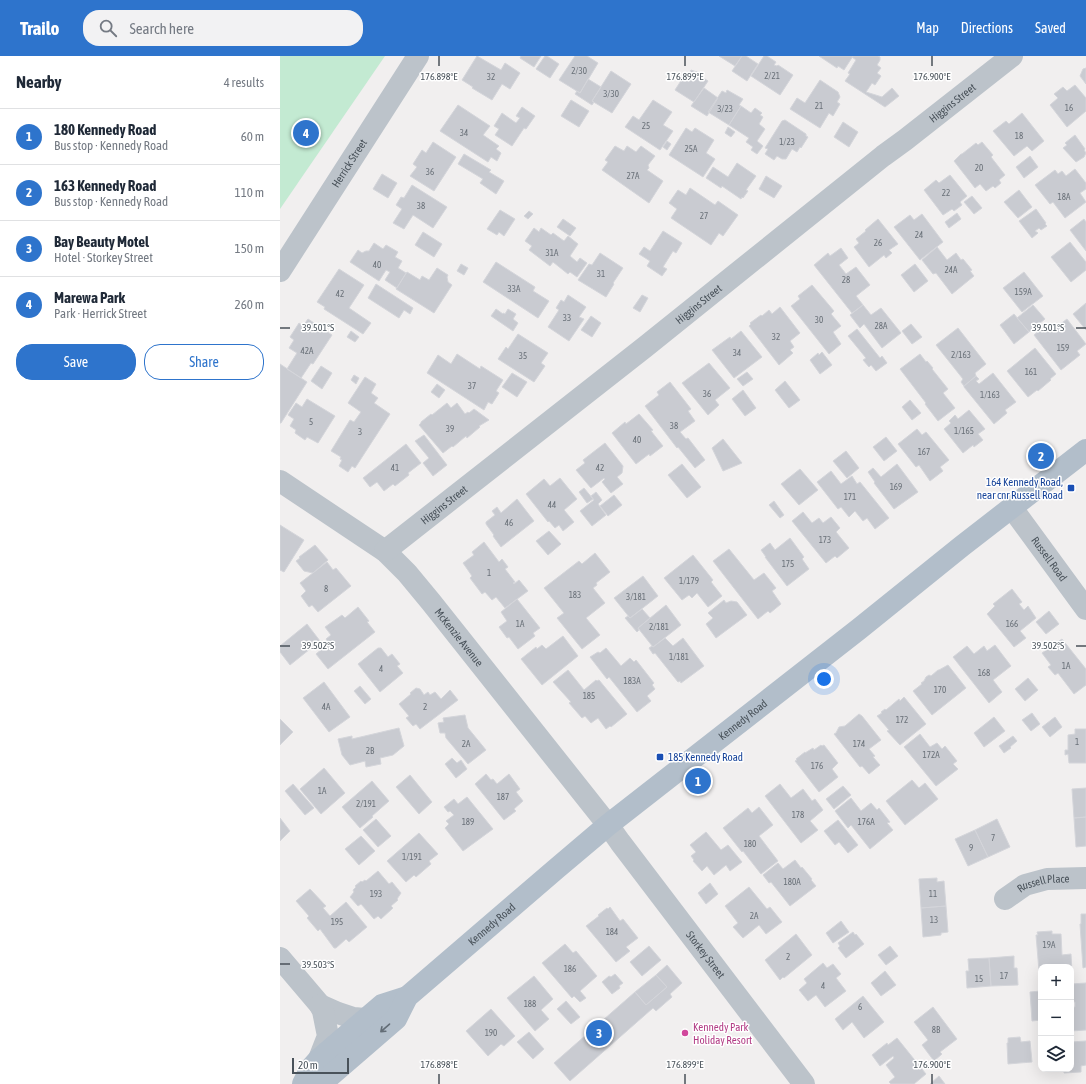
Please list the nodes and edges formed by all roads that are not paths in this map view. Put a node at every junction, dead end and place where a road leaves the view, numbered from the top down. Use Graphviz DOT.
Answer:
graph roads {
  1 [pos="418,56"];
  2 [pos="1012,56"];
  3 [pos="280,271"];
  4 [pos="1086,450"];
  5 [pos="280,482"];
  6 [pos="1012,508"];
  7 [pos="385,551"];
  8 [pos="1086,610"];
  9 [pos="608,825"];
  10 [pos="1086,878"];
  11 [pos="1005,900"];
  12 [pos="280,958"];
  13 [pos="407,997"];
  14 [pos="320,1004"];
  15 [pos="366,1019"];
  16 [pos="319,1059"];
  17 [pos="303,1084"];
  18 [pos="318,1084"];
  19 [pos="804,1084"];
  1 -- 3 [label="street, Herrick Street"];
  2 -- 7 [label="street, Higgins Street"];
  4 -- 6 [label="main road, Kennedy Road"];
  5 -- 7 [label="street, McKenzie Avenue"];
  6 -- 8 [label="street, Russell Road"];
  6 -- 9 [label="main road, Kennedy Road"];
  7 -- 9 [label="street, McKenzie Avenue"];
  9 -- 13 [label="main road, Kennedy Road"];
  9 -- 19 [label="street, Storkey Street"];
  10 -- 11 [label="street, Russell Place"];
  12 -- 14 [label="street"];
  13 -- 15 [label="main road, Kennedy Road"];
  13 -- 18 [label="main road, Kennedy Road, one-way"];
  14 -- 15 [label="street"];
  14 -- 16 [label="street"];
  15 -- 16 [label="main road, Kennedy Road"];
  16 -- 17 [label="main road, Kennedy Road"];
}
